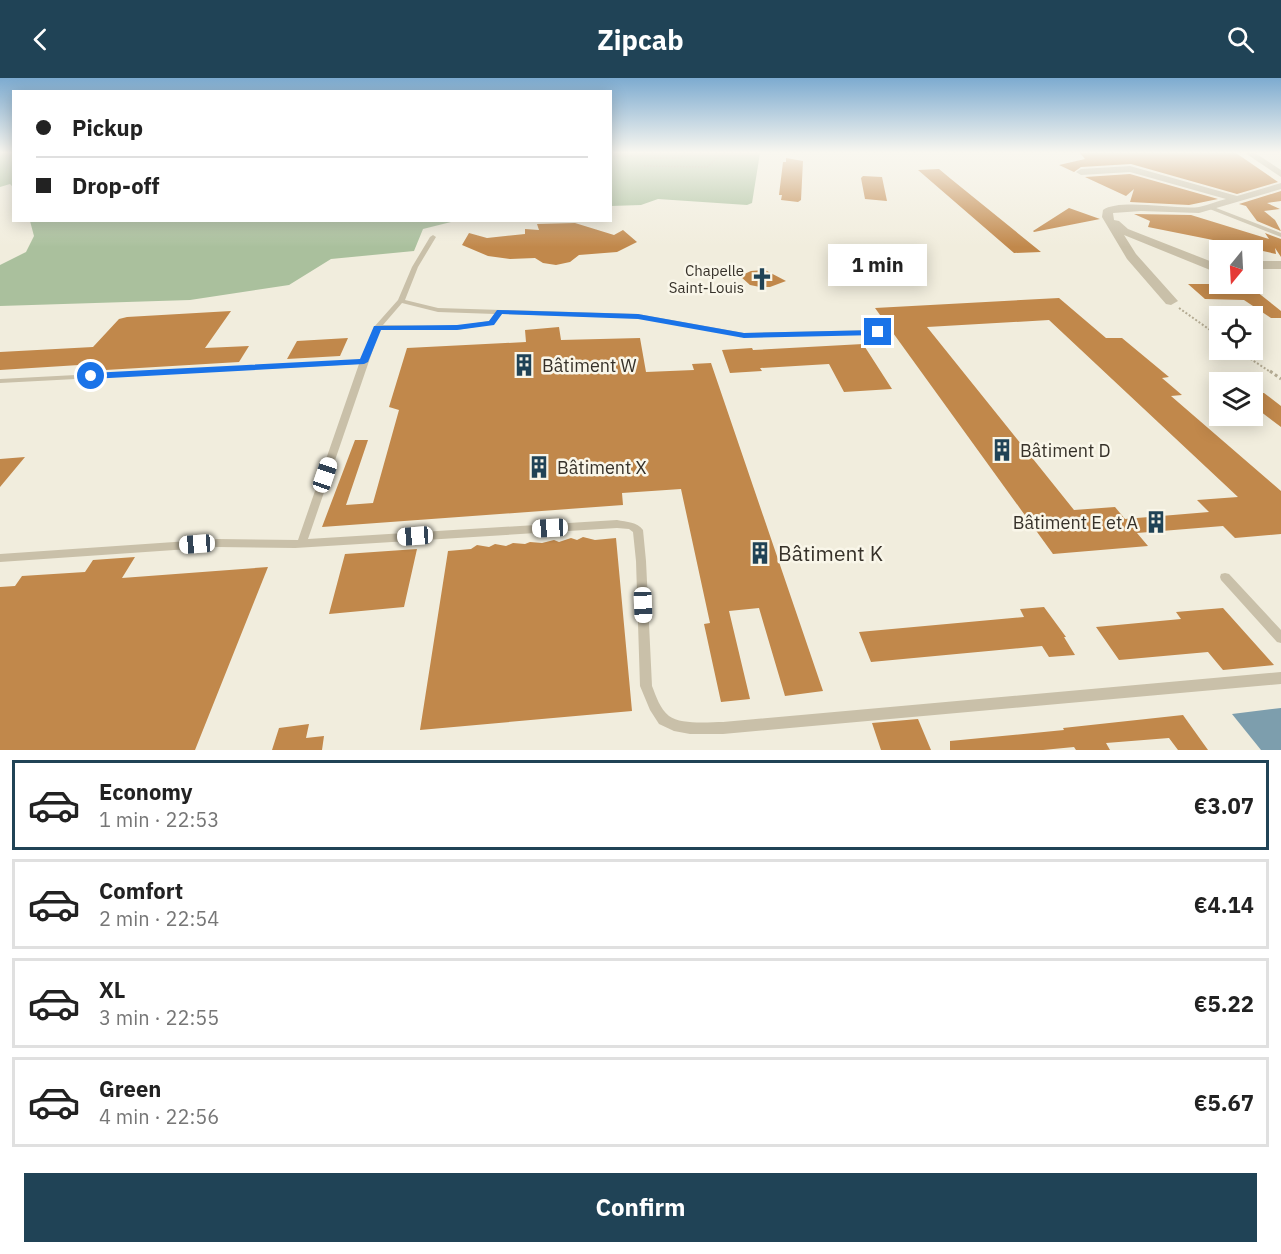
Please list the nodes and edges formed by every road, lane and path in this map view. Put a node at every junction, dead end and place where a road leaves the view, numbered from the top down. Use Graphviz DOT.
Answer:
graph roads {
  1 [pos="1186,184"];
  2 [pos="1281,186"];
  3 [pos="1235,198"];
  4 [pos="1209,207"];
  5 [pos="1107,217"];
  6 [pos="1281,235"];
  7 [pos="433,237"];
  8 [pos="1281,265"];
  9 [pos="1209,266"];
  10 [pos="1263,266"];
  11 [pos="400,301"];
  12 [pos="1171,301"];
  13 [pos="500,312"];
  14 [pos="377,327"];
  15 [pos="1209,329"];
  16 [pos="878,332"];
  17 [pos="1252,360"];
  18 [pos="364,362"];
  19 [pos="1281,379"];
  20 [pos="0,381"];
  21 [pos="302,543"];
  22 [pos="0,558"];
  23 [pos="1225,578"];
  24 [pos="1281,638"];
  25 [pos="1281,678"];
  1 -- 3 [label="street"];
  2 -- 3 [label="street"];
  3 -- 4 [label="street"];
  4 -- 5 [label="street"];
  4 -- 6 [label="lane"];
  5 -- 9 [label="street"];
  5 -- 12 [label="street"];
  7 -- 11 [label="lane"];
  8 -- 10 [label="street"];
  11 -- 13 [label="lane"];
  11 -- 14 [label="lane"];
  12 -- 15 [label="path"];
  13 -- 14 [label="lane"];
  13 -- 16 [label="lane"];
  14 -- 18 [label="lane"];
  17 -- 19 [label="path"];
  18 -- 20 [label="lane"];
  18 -- 21 [label="lane"];
  21 -- 22 [label="lane"];
  21 -- 25 [label="lane"];
  23 -- 24 [label="lane"];
}
